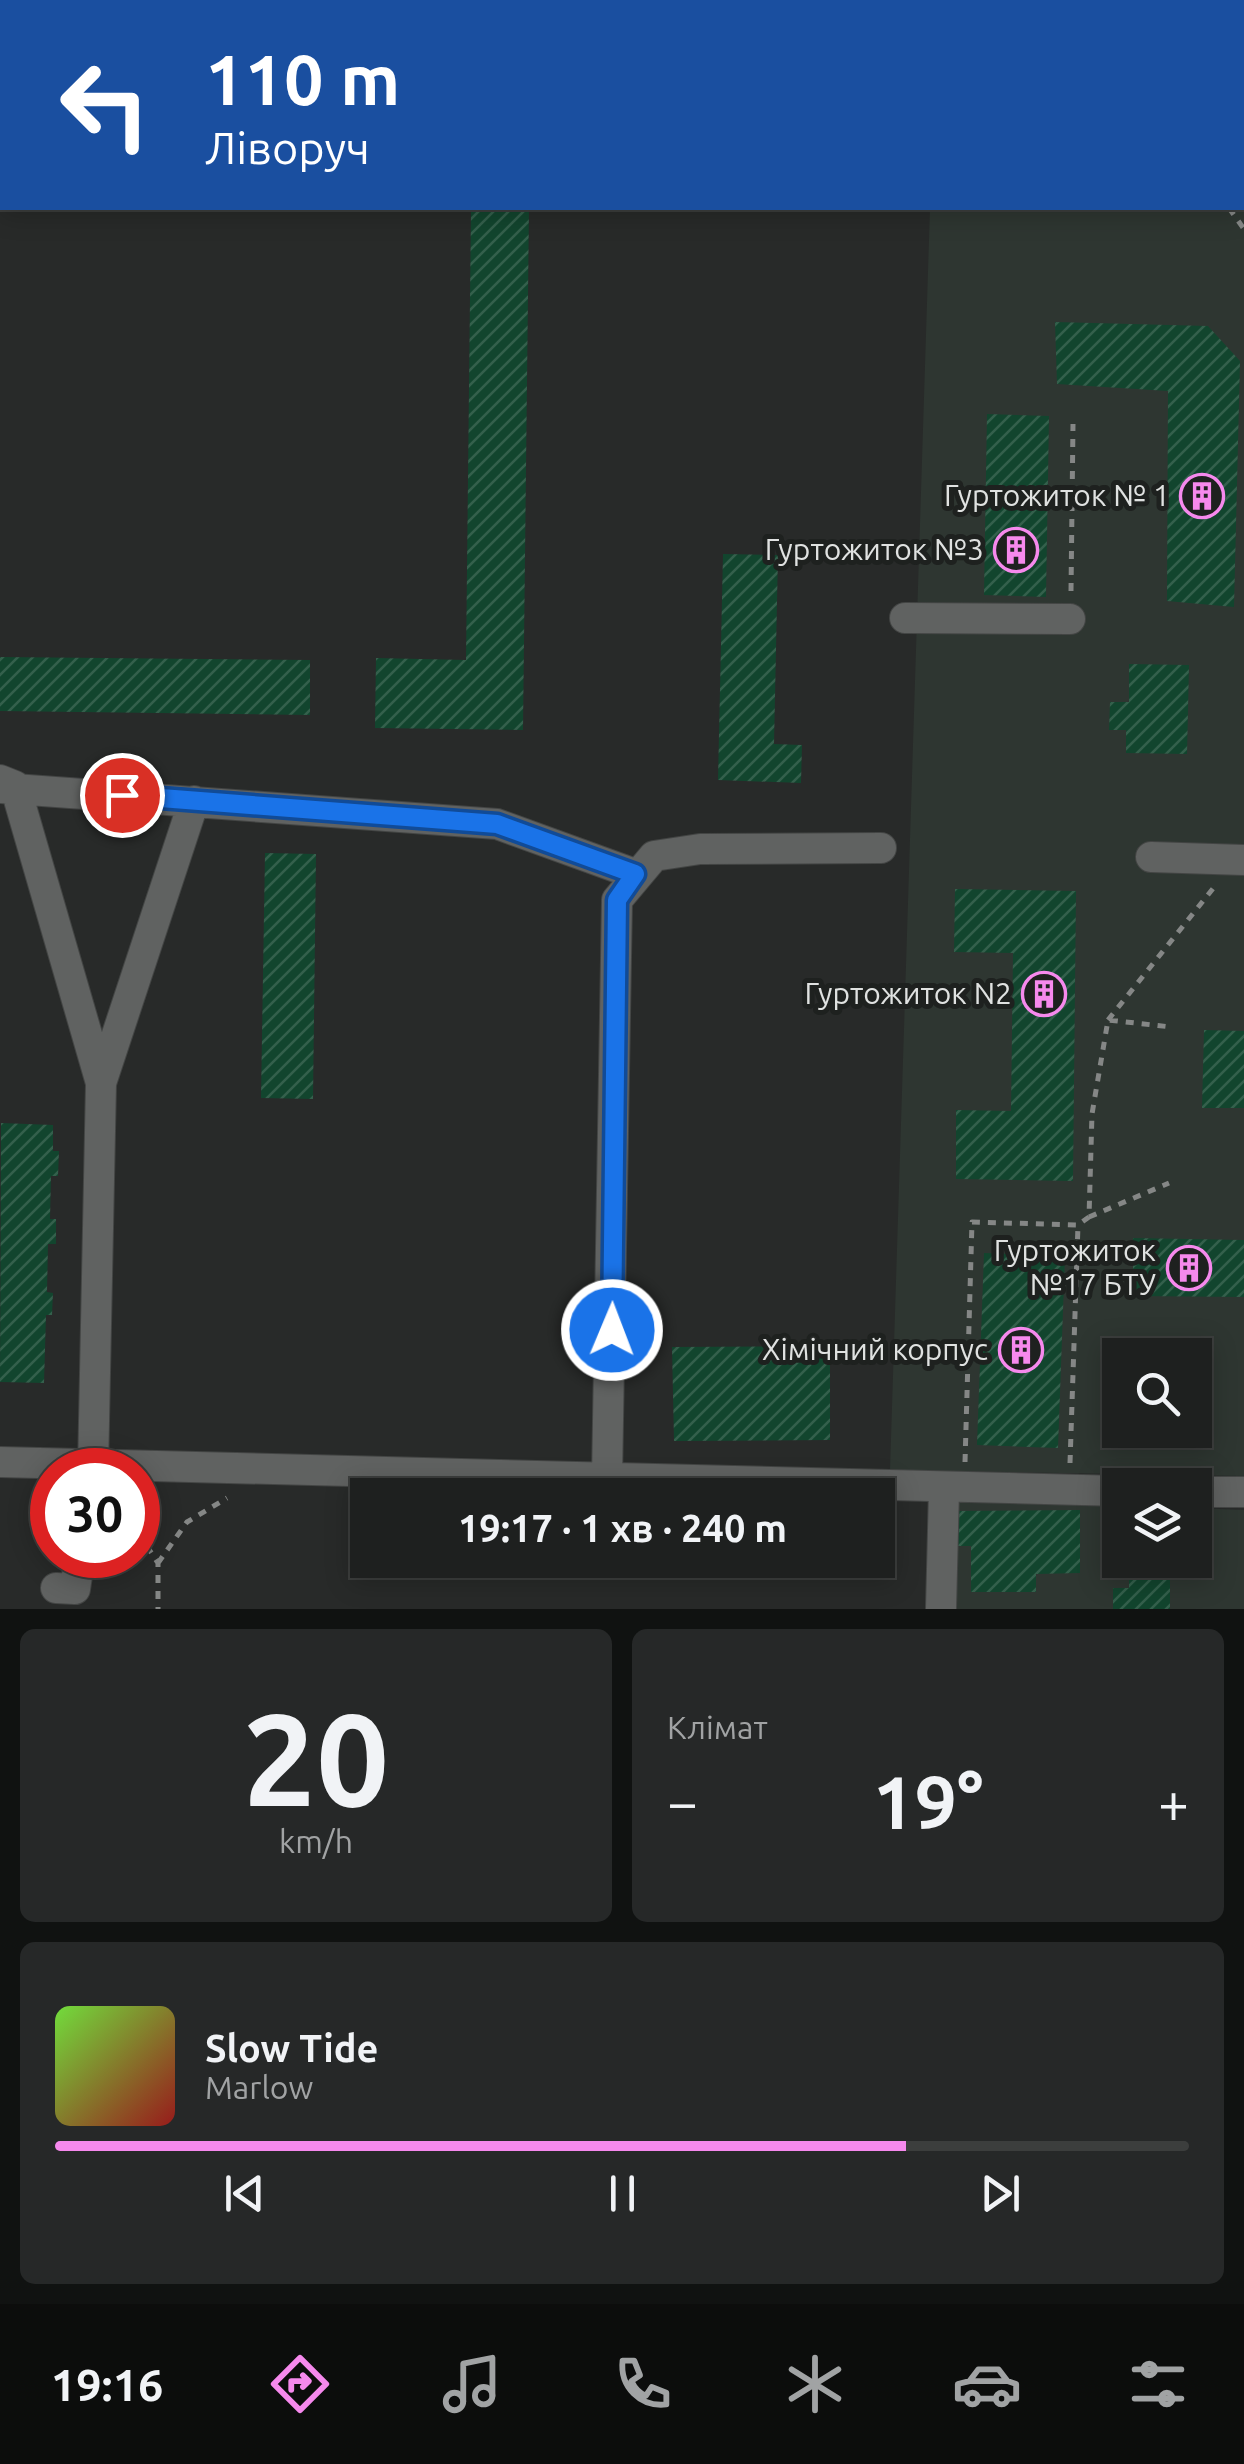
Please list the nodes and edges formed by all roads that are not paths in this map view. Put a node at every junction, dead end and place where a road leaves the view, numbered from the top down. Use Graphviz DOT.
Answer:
graph roads {
  1 [pos="905,618"];
  2 [pos="1070,619"];
  3 [pos="5,784"];
  4 [pos="194,801"];
  5 [pos="881,848"];
  6 [pos="1151,856"];
  7 [pos="1240,859"];
  8 [pos="635,874"];
  9 [pos="100,1083"];
  10 [pos="93,1448"];
  11 [pos="0,1462"];
  12 [pos="30,1463"];
  13 [pos="160,1467"];
  14 [pos="576,1478"];
  15 [pos="607,1478"];
  16 [pos="895,1488"];
  17 [pos="954,1490"];
  18 [pos="1102,1492"];
  19 [pos="1212,1492"];
  20 [pos="1244,1492"];
  21 [pos="77,1578"];
  22 [pos="56,1588"];
  23 [pos="941,1609"];
  1 -- 2 [label="street"];
  3 -- 4 [label="street"];
  3 -- 9 [label="street"];
  4 -- 8 [label="street"];
  4 -- 9 [label="street"];
  5 -- 8 [label="street"];
  6 -- 7 [label="street"];
  8 -- 15 [label="street"];
  9 -- 10 [label="street"];
  11 -- 12 [label="street"];
  13 -- 14 [label="street"];
  16 -- 17 [label="street"];
  17 -- 18 [label="street"];
  17 -- 23 [label="street"];
  19 -- 20 [label="street"];
  21 -- 22 [label="street"];
}
